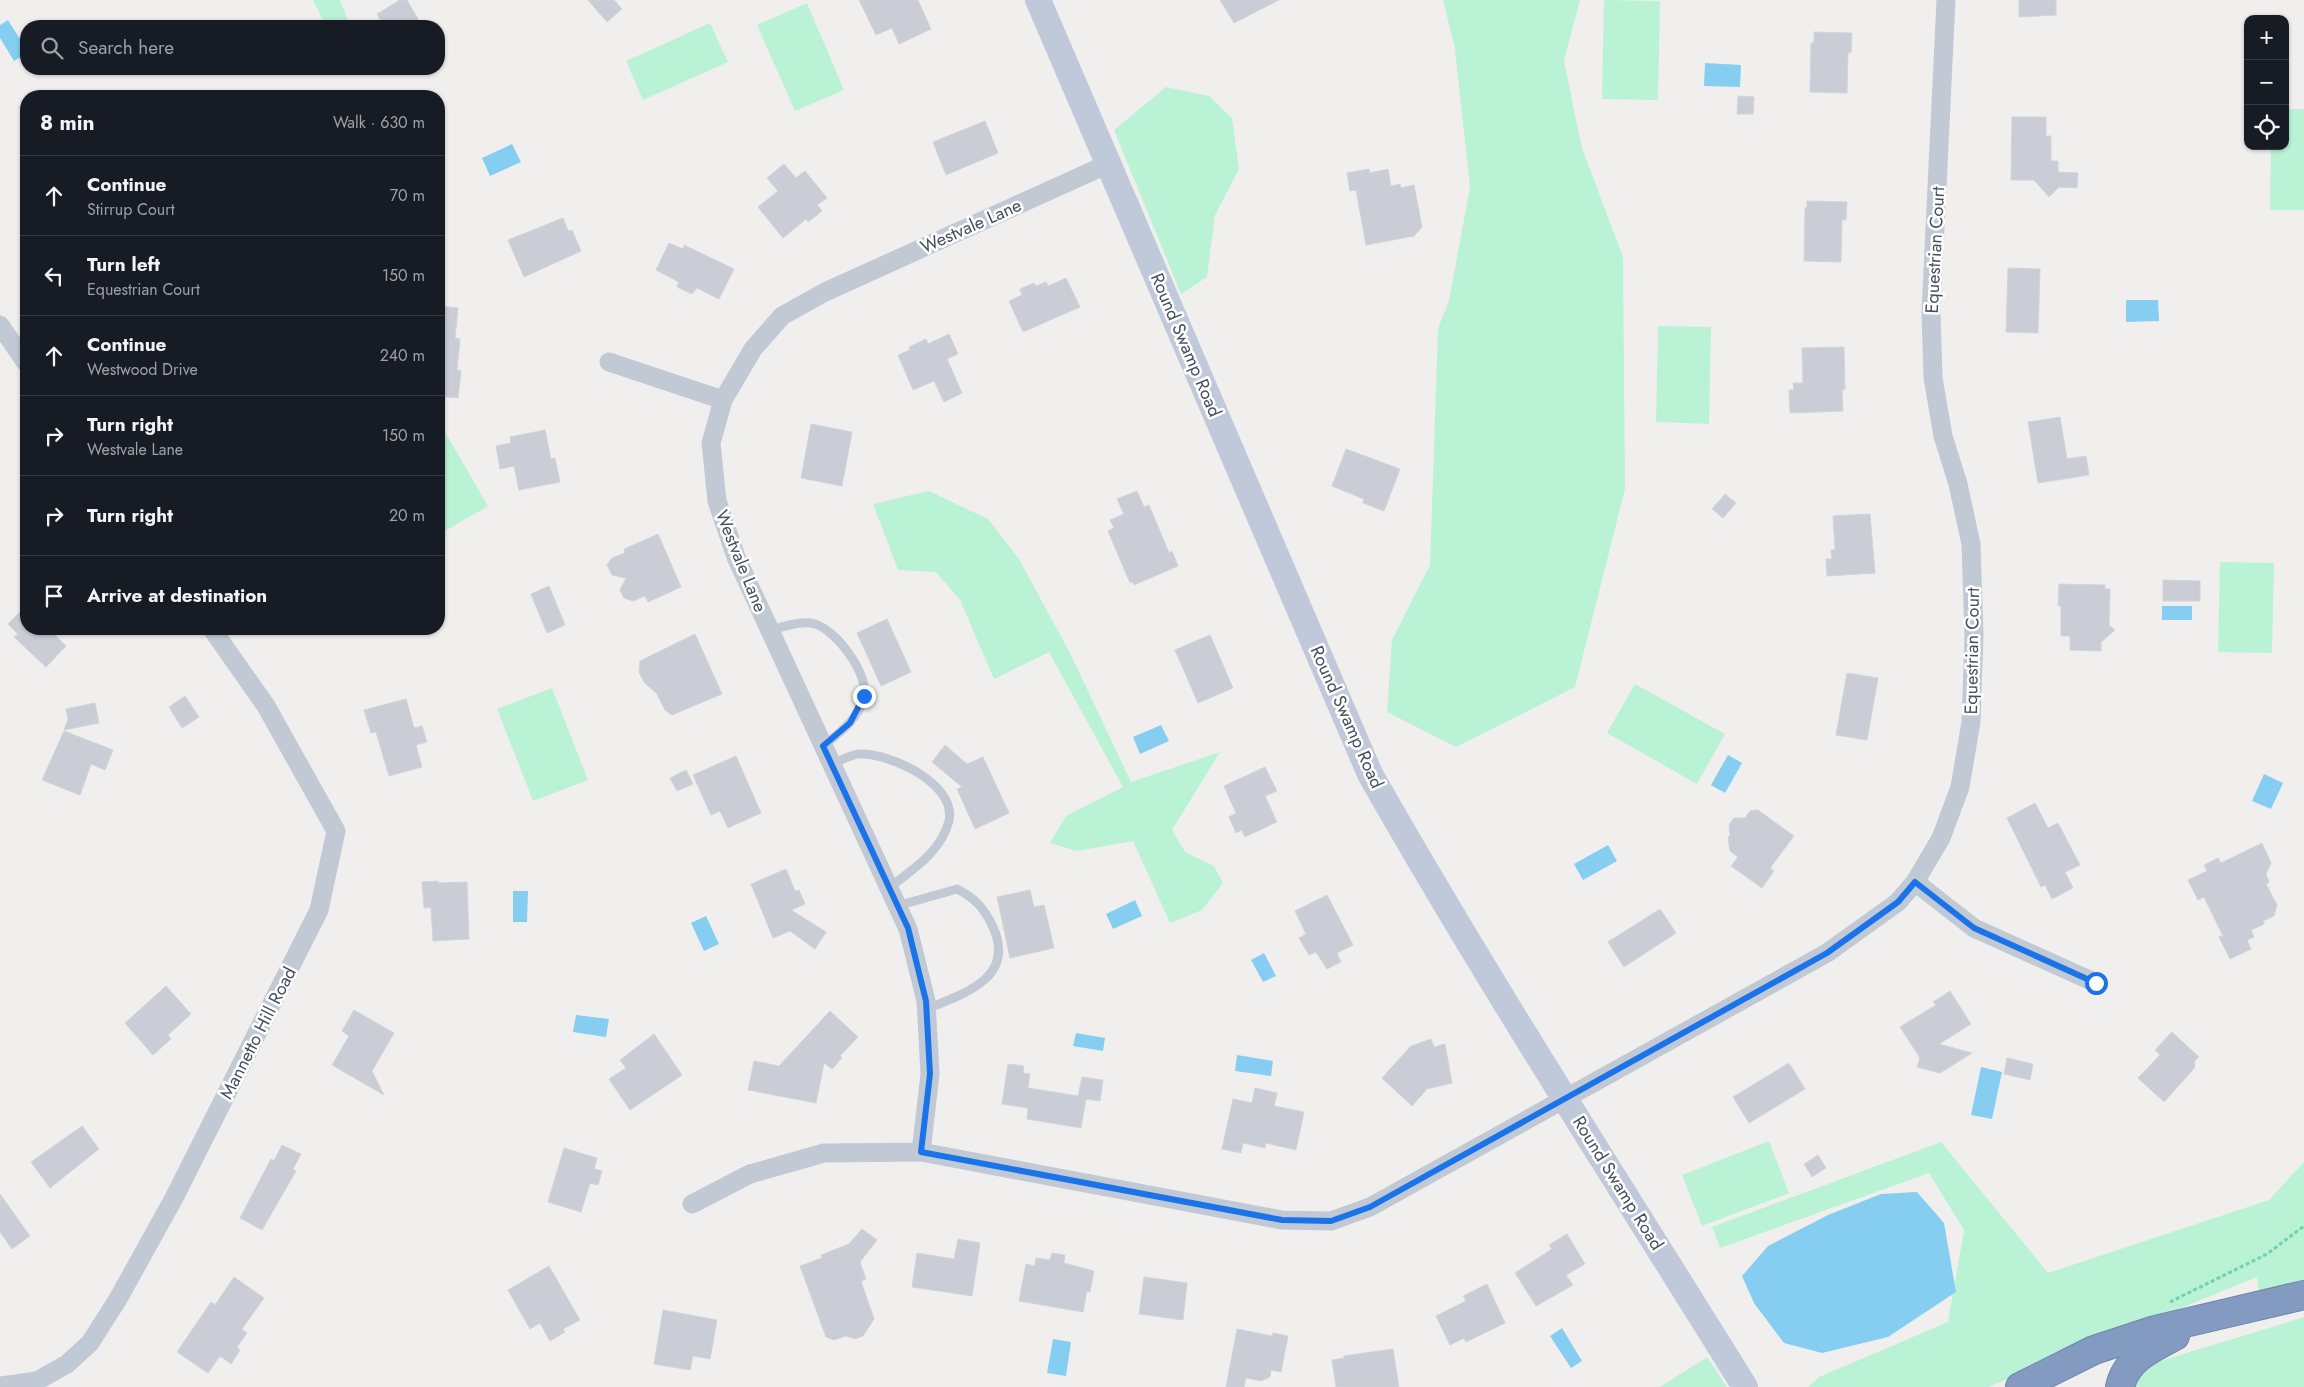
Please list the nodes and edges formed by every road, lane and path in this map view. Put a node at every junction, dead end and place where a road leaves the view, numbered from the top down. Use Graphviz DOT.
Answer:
graph roads {
  1 [pos="1038,0"];
  2 [pos="1946,0"];
  3 [pos="1108,164"];
  4 [pos="0,325"];
  5 [pos="20,354"];
  6 [pos="609,362"];
  7 [pos="723,400"];
  8 [pos="770,630"];
  9 [pos="216,635"];
  10 [pos="823,746"];
  11 [pos="832,764"];
  12 [pos="1915,882"];
  13 [pos="889,888"];
  14 [pos="898,906"];
  15 [pos="2096,983"];
  16 [pos="926,1009"];
  17 [pos="1566,1099"];
  18 [pos="921,1152"];
  19 [pos="692,1204"];
  20 [pos="2304,1295"];
  21 [pos="2216,1314"];
  22 [pos="0,1386"];
  23 [pos="1746,1387"];
  24 [pos="2020,1387"];
  25 [pos="2120,1387"];
  1 -- 3 [label="street, Round Swamp Road"];
  2 -- 12 [label="street, Equestrian Court"];
  3 -- 7 [label="street, Westvale Lane"];
  3 -- 17 [label="street, Round Swamp Road"];
  4 -- 5 [label="street"];
  6 -- 7 [label="street"];
  7 -- 8 [label="street, Westvale Lane"];
  8 -- 10 [label="street, Westvale Lane"];
  8 -- 10 [label="lane"];
  9 -- 22 [label="street, Mannetto Hill Road"];
  10 -- 11 [label="street, Westvale Lane"];
  11 -- 13 [label="street, Westvale Lane"];
  11 -- 13 [label="lane"];
  12 -- 15 [label="street"];
  12 -- 17 [label="street, Equestrian Court"];
  13 -- 14 [label="street, Westvale Lane"];
  14 -- 16 [label="street, Westvale Lane"];
  14 -- 16 [label="lane"];
  16 -- 18 [label="street, Westvale Lane"];
  17 -- 18 [label="street, Equestrian Court"];
  17 -- 23 [label="street, Round Swamp Road"];
  18 -- 19 [label="street, Equestrian Court"];
  20 -- 21 [label="highway"];
  21 -- 24 [label="highway"];
  21 -- 25 [label="highway"];
}
